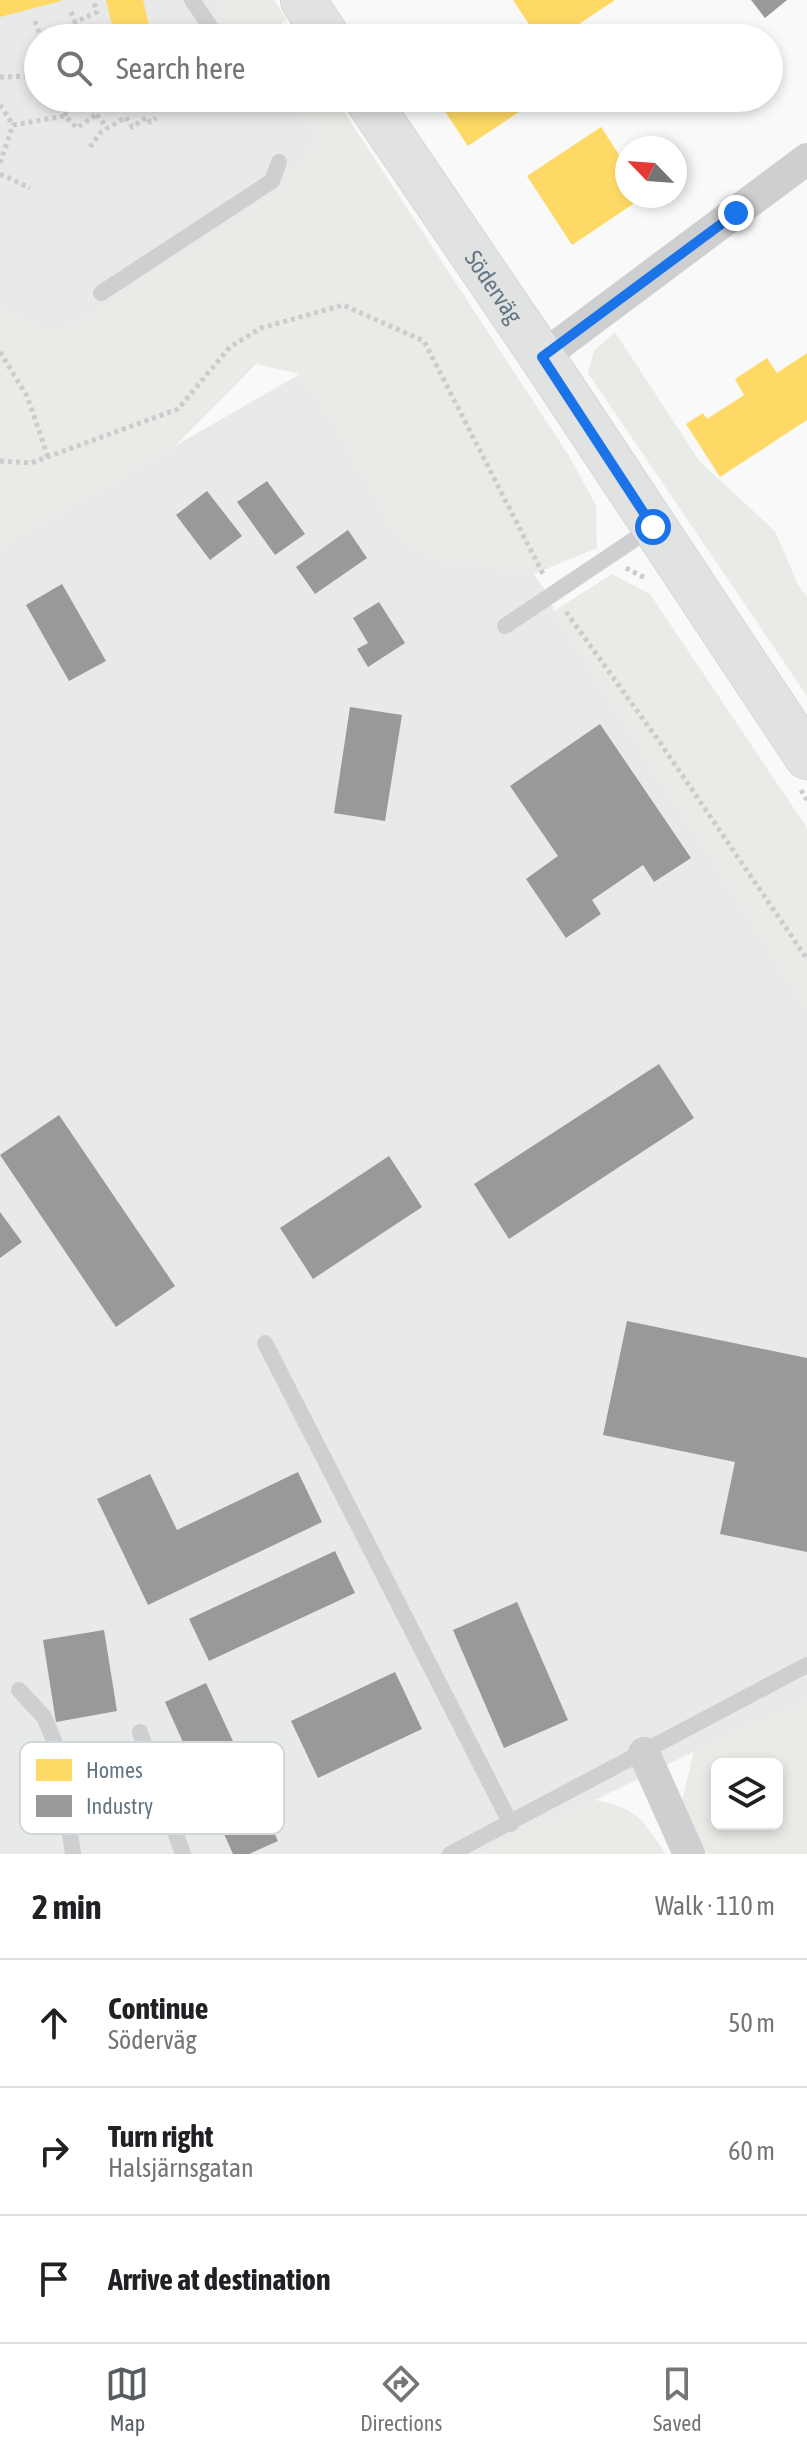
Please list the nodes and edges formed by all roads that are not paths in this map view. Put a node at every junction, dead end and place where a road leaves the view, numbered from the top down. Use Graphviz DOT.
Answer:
graph roads {
  1 [pos="192,0"];
  2 [pos="208,24"];
  3 [pos="376,112"];
  4 [pos="807,159"];
  5 [pos="279,162"];
  6 [pos="101,293"];
  7 [pos="542,357"];
  8 [pos="653,527"];
  9 [pos="505,626"];
  10 [pos="807,757"];
  11 [pos="265,1343"];
  12 [pos="807,1665"];
  13 [pos="19,1690"];
  14 [pos="140,1732"];
  15 [pos="55,1742"];
  16 [pos="144,1742"];
  17 [pos="644,1753"];
  18 [pos="511,1824"];
  19 [pos="70,1834"];
  20 [pos="176,1834"];
  21 [pos="73,1854"];
  22 [pos="183,1854"];
  23 [pos="450,1854"];
  24 [pos="689,1854"];
  1 -- 2 [label="lane"];
  3 -- 7 [label="main road, Söderväg"];
  4 -- 7 [label="street"];
  5 -- 6 [label="lane"];
  7 -- 8 [label="main road, Söderväg"];
  8 -- 9 [label="lane"];
  8 -- 10 [label="main road, Söderväg"];
  11 -- 18 [label="lane"];
  12 -- 17 [label="lane"];
  13 -- 15 [label="lane"];
  14 -- 16 [label="lane"];
  17 -- 18 [label="lane"];
  17 -- 24 [label="street"];
  18 -- 23 [label="lane"];
  19 -- 21 [label="lane"];
  20 -- 22 [label="lane"];
}
